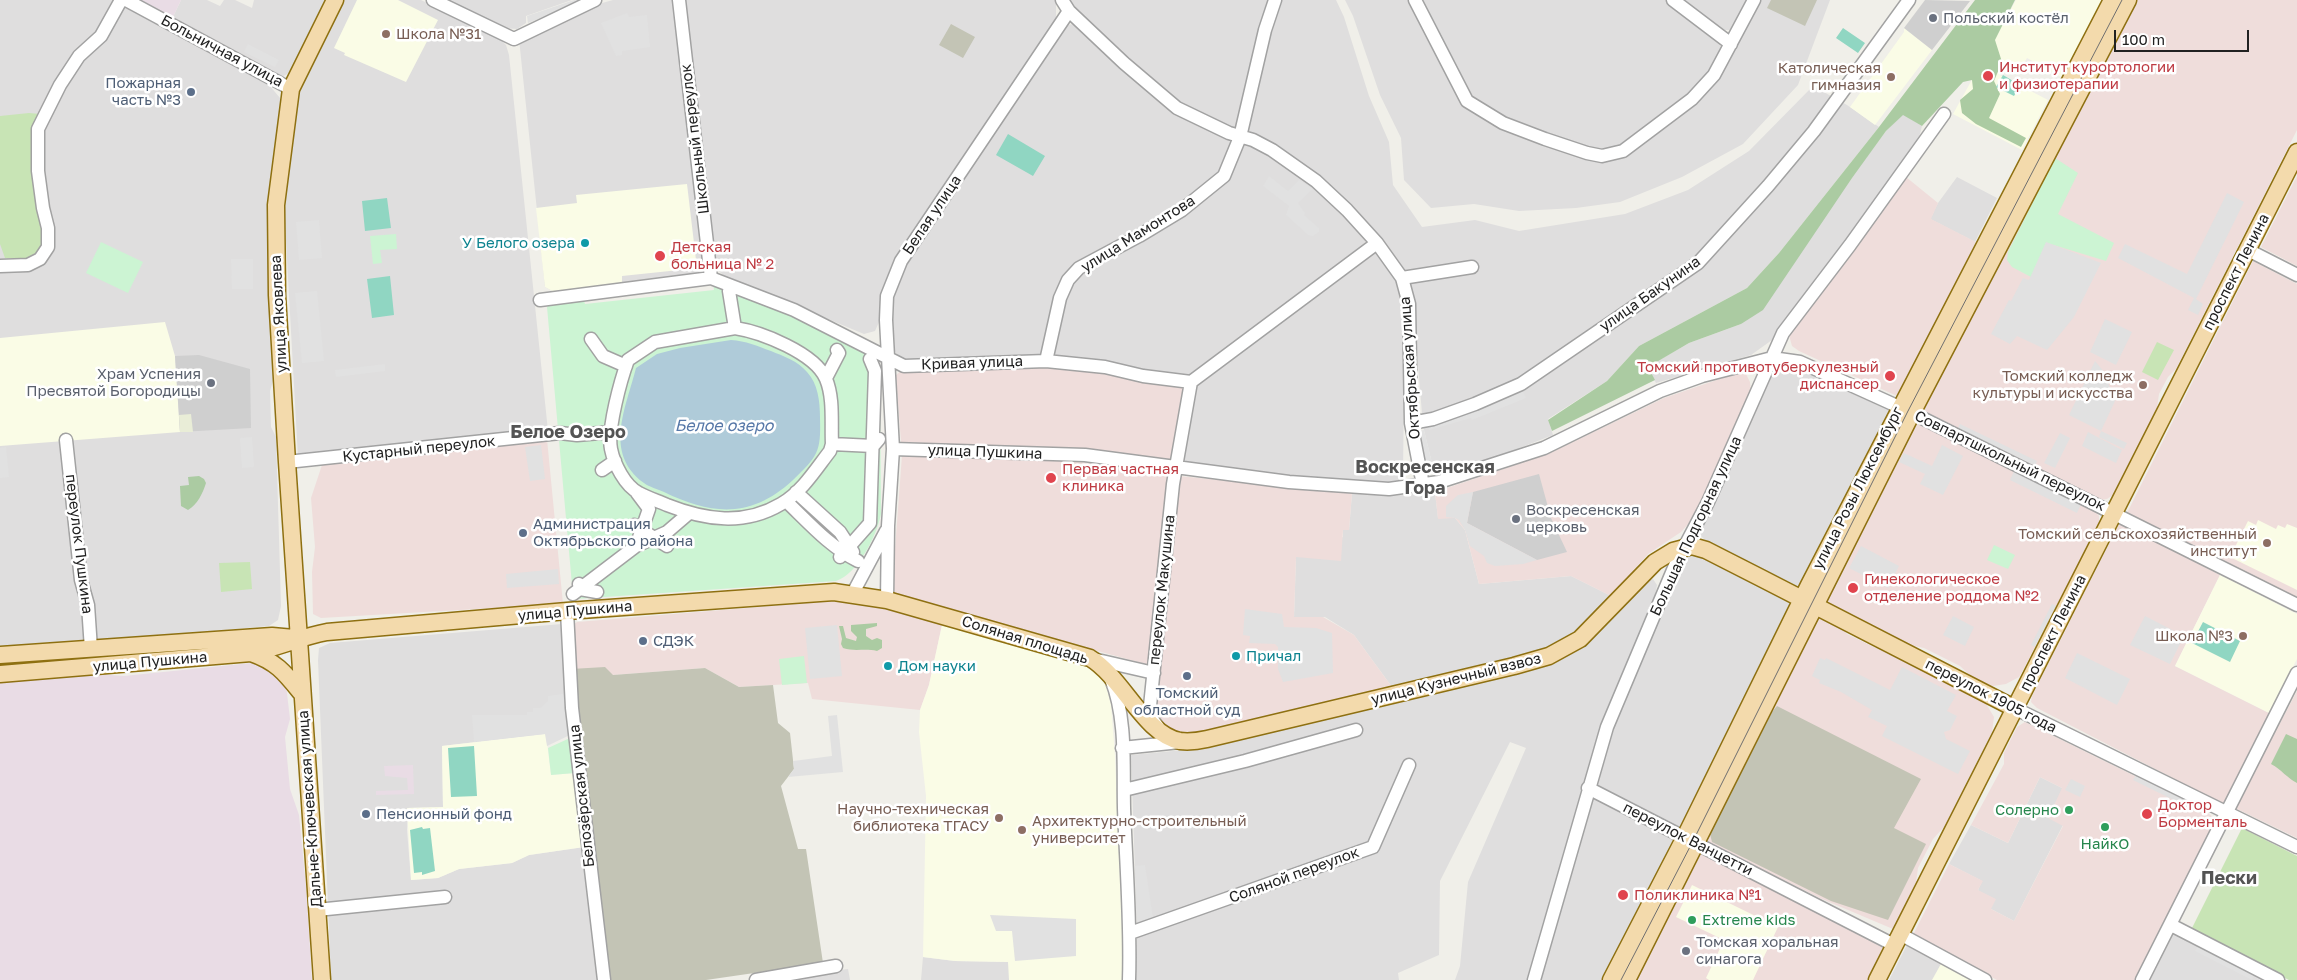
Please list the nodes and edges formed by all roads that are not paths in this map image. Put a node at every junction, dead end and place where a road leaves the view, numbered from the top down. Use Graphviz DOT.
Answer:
graph roads {
  1 [pos="121,0"];
  2 [pos="126,0"];
  3 [pos="335,0"];
  4 [pos="433,0"];
  5 [pos="595,0"];
  6 [pos="679,0"];
  7 [pos="1415,0"];
  8 [pos="1673,0"];
  9 [pos="1754,0"];
  10 [pos="1909,0"];
  11 [pos="2112,0"];
  12 [pos="2128,0"];
  13 [pos="1271,2"];
  14 [pos="1066,5"];
  15 [pos="1732,44"];
  16 [pos="291,89"];
  17 [pos="1944,114"];
  18 [pos="1240,137"];
  19 [pos="2297,152"];
  20 [pos="1377,243"];
  21 [pos="2248,250"];
  22 [pos="0,266"];
  23 [pos="1472,267"];
  24 [pos="2297,275"];
  25 [pos="711,278"];
  26 [pos="1402,278"];
  27 [pos="729,292"];
  28 [pos="540,300"];
  29 [pos="727,328"];
  30 [pos="591,339"];
  31 [pos="837,350"];
  32 [pos="1772,358"];
  33 [pos="870,359"];
  34 [pos="889,360"];
  35 [pos="1046,361"];
  36 [pos="626,366"];
  37 [pos="826,378"];
  38 [pos="1191,382"];
  39 [pos="1906,410"];
  40 [pos="1411,423"];
  41 [pos="605,427"];
  42 [pos="882,435"];
  43 [pos="66,440"];
  44 [pos="831,447"];
  45 [pos="873,449"];
  46 [pos="893,449"];
  47 [pos="616,461"];
  48 [pos="287,462"];
  49 [pos="1176,468"];
  50 [pos="602,470"];
  51 [pos="1423,485"];
  52 [pos="796,492"];
  53 [pos="637,493"];
  54 [pos="786,501"];
  55 [pos="814,506"];
  56 [pos="2114,513"];
  57 [pos="688,514"];
  58 [pos="801,517"];
  59 [pos="888,526"];
  60 [pos="637,528"];
  61 [pos="842,533"];
  62 [pos="652,538"];
  63 [pos="830,544"];
  64 [pos="636,546"];
  65 [pos="667,546"];
  66 [pos="1684,547"];
  67 [pos="844,552"];
  68 [pos="582,589"];
  69 [pos="853,593"];
  70 [pos="886,600"];
  71 [pos="1809,602"];
  72 [pos="2297,605"];
  73 [pos="298,638"];
  74 [pos="91,649"];
  75 [pos="0,654"];
  76 [pos="251,654"];
  77 [pos="1090,658"];
  78 [pos="1107,671"];
  79 [pos="1154,673"];
  80 [pos="2297,673"];
  81 [pos="0,674"];
  82 [pos="302,694"];
  83 [pos="2014,708"];
  84 [pos="1356,730"];
  85 [pos="1165,735"];
  86 [pos="1192,741"];
  87 [pos="1122,748"];
  88 [pos="1409,765"];
  89 [pos="1588,788"];
  90 [pos="1124,790"];
  91 [pos="2226,812"];
  92 [pos="1691,840"];
  93 [pos="2297,847"];
  94 [pos="445,897"];
  95 [pos="317,910"];
  96 [pos="2171,925"];
  97 [pos="1130,933"];
  98 [pos="1897,939"];
  99 [pos="836,966"];
  100 [pos="2273,979"];
  101 [pos="322,980"];
  102 [pos="604,980"];
  103 [pos="756,980"];
  104 [pos="1129,980"];
  105 [pos="1534,980"];
  106 [pos="1611,980"];
  107 [pos="1627,980"];
  108 [pos="1877,980"];
  109 [pos="1985,980"];
  110 [pos="2142,980"];
  1 -- 22 [label="street"];
  2 -- 16 [label="street, Больничная улица"];
  3 -- 16 [label="main road, улица Яковлева"];
  4 -- 5 [label="street"];
  6 -- 25 [label="street, Школьный переулок"];
  7 -- 15 [label="street"];
  8 -- 15 [label="street"];
  9 -- 15 [label="street"];
  10 -- 40 [label="street, улица Бакунина"];
  11 -- 39 [label="main road, улица Розы Люксембург"];
  12 -- 39 [label="main road, улица Розы Люксембург"];
  13 -- 18 [label="street, улица Мамонтова"];
  14 -- 18 [label="street, Октябрьская улица"];
  14 -- 34 [label="street, Белая улица"];
  16 -- 48 [label="main road, улица Яковлева"];
  17 -- 32 [label="street, Большая Подгорная улица"];
  18 -- 20 [label="street, Октябрьская улица"];
  18 -- 35 [label="street, улица Мамонтова"];
  19 -- 21 [label="main road, проспект Ленина"];
  20 -- 26 [label="street, Октябрьская улица"];
  20 -- 38 [label="street"];
  21 -- 24 [label="street"];
  21 -- 56 [label="main road, проспект Ленина"];
  23 -- 26 [label="street"];
  25 -- 28 [label="street, Кривая улица"];
  25 -- 34 [label="street, Кривая улица"];
  26 -- 40 [label="street, Октябрьская улица"];
  27 -- 29 [label="street"];
  29 -- 36 [label="street"];
  29 -- 37 [label="street"];
  30 -- 36 [label="street"];
  31 -- 37 [label="street"];
  32 -- 39 [label="street, Совпартшкольный переулок"];
  32 -- 51 [label="street, улица Пушкина"];
  32 -- 66 [label="street, Большая Подгорная улица"];
  33 -- 45 [label="street"];
  34 -- 35 [label="street, Кривая улица"];
  34 -- 46 [label="street, Белая улица"];
  35 -- 38 [label="street, Кривая улица"];
  36 -- 41 [label="street"];
  37 -- 44 [label="street"];
  38 -- 49 [label="street, переулок Макушина"];
  39 -- 56 [label="street, Совпартшкольный переулок"];
  39 -- 71 [label="main road, улица Розы Люксембург"];
  40 -- 51 [label="street, Октябрьская улица"];
  41 -- 47 [label="street"];
  41 -- 48 [label="street, Кустарный переулок"];
  42 -- 45 [label="street"];
  43 -- 74 [label="street, переулок Пушкина"];
  44 -- 45 [label="street"];
  44 -- 52 [label="street"];
  45 -- 67 [label="street"];
  46 -- 49 [label="street, улица Пушкина"];
  46 -- 59 [label="street"];
  47 -- 50 [label="street"];
  47 -- 53 [label="street"];
  48 -- 73 [label="main road, улица Яковлева"];
  49 -- 51 [label="street, улица Пушкина"];
  49 -- 79 [label="street, переулок Макушина"];
  52 -- 54 [label="street"];
  52 -- 55 [label="street"];
  53 -- 57 [label="street"];
  53 -- 60 [label="street"];
  54 -- 57 [label="street"];
  54 -- 58 [label="street"];
  55 -- 58 [label="street"];
  55 -- 61 [label="street"];
  56 -- 72 [label="street, Совпартшкольный переулок"];
  56 -- 83 [label="main road, проспект Ленина"];
  57 -- 62 [label="street"];
  58 -- 63 [label="street"];
  59 -- 69 [label="street"];
  59 -- 70 [label="street"];
  60 -- 62 [label="street"];
  60 -- 64 [label="street"];
  61 -- 63 [label="street"];
  61 -- 67 [label="street"];
  62 -- 64 [label="street"];
  62 -- 65 [label="street"];
  63 -- 67 [label="street"];
  64 -- 68 [label="street"];
  66 -- 71 [label="main road, переулок 1905 года"];
  66 -- 86 [label="main road, улица Кузнечный взвоз"];
  66 -- 89 [label="street, Большая Подгорная улица"];
  68 -- 69 [label="main road, улица Пушкина"];
  68 -- 73 [label="main road, улица Пушкина"];
  68 -- 102 [label="street, Белозёрская улица"];
  69 -- 70 [label="main road, улица Пушкина"];
  70 -- 77 [label="main road, Соляная площадь"];
  71 -- 83 [label="main road, переулок 1905 года"];
  71 -- 92 [label="main road, улица Розы Люксембург"];
  73 -- 74 [label="main road, улица Пушкина"];
  73 -- 76 [label="main road, улица Пушкина"];
  73 -- 82 [label="main road, Дальне-Ключевская улица"];
  74 -- 75 [label="main road, улица Пушкина"];
  76 -- 81 [label="main road, улица Пушкина"];
  76 -- 82 [label="main road"];
  77 -- 78 [label="main road, Соляная площадь"];
  77 -- 79 [label="street"];
  78 -- 85 [label="main road, Соляная площадь"];
  78 -- 87 [label="street"];
  79 -- 85 [label="street, переулок Макушина"];
  80 -- 91 [label="street"];
  82 -- 95 [label="main road, Дальне-Ключевская улица"];
  83 -- 91 [label="street, переулок 1905 года"];
  83 -- 98 [label="main road, проспект Ленина"];
  84 -- 90 [label="street"];
  85 -- 86 [label="main road, Соляная площадь"];
  86 -- 87 [label="street"];
  87 -- 90 [label="street"];
  88 -- 97 [label="street, Соляной переулок"];
  89 -- 92 [label="street, переулок Ванцетти"];
  89 -- 105 [label="street, Большая Подгорная улица"];
  90 -- 97 [label="street"];
  91 -- 93 [label="street, переулок 1905 года"];
  91 -- 96 [label="street"];
  92 -- 98 [label="street, переулок Ванцетти"];
  92 -- 106 [label="main road, улица Розы Люксембург"];
  92 -- 107 [label="main road, улица Розы Люксембург"];
  94 -- 95 [label="street"];
  95 -- 101 [label="main road, Дальне-Ключевская улица"];
  96 -- 100 [label="street"];
  96 -- 110 [label="street"];
  97 -- 104 [label="street"];
  98 -- 108 [label="main road, проспект Ленина"];
  98 -- 109 [label="street, переулок Ванцетти"];
  99 -- 103 [label="street"];
}
